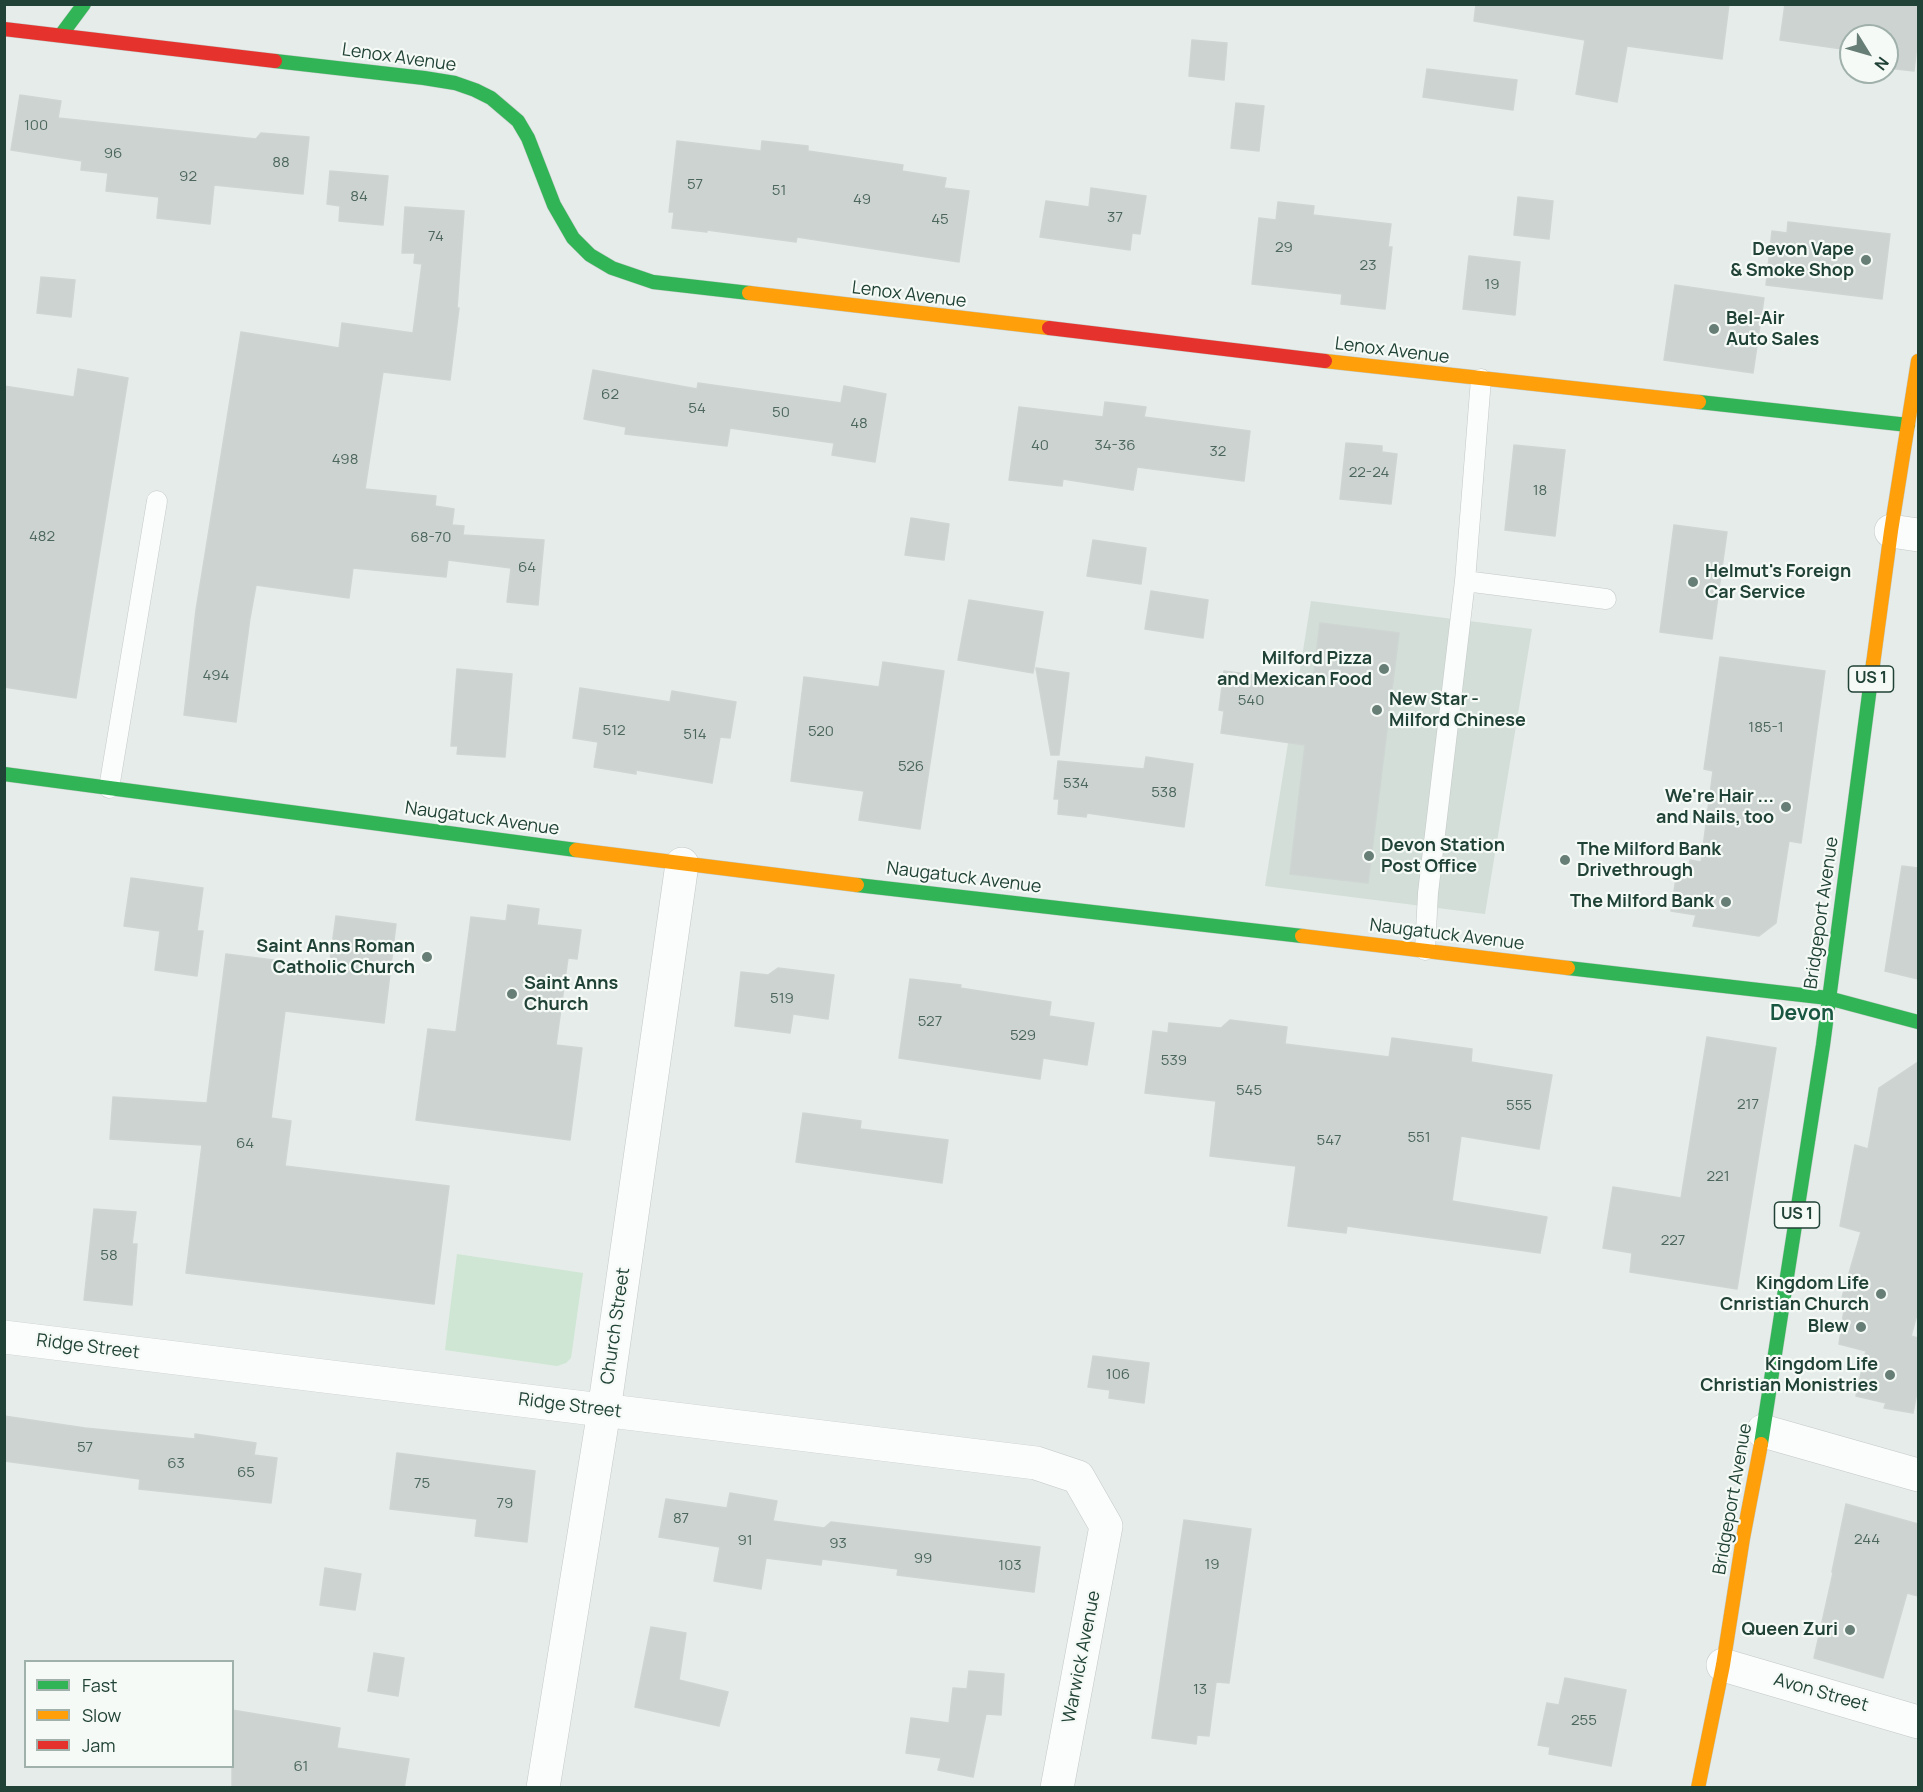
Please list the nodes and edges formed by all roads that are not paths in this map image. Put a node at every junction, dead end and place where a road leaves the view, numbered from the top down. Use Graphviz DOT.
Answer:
graph roads {
  1 [pos="84,4"];
  2 [pos="4,29"];
  3 [pos="61,35"];
  4 [pos="1918,361"];
  5 [pos="1481,379"];
  6 [pos="1908,425"];
  7 [pos="158,501"];
  8 [pos="1905,533"];
  9 [pos="1465,582"];
  10 [pos="1606,599"];
  11 [pos="4,774"];
  12 [pos="109,788"];
  13 [pos="682,864"];
  14 [pos="1425,950"];
  15 [pos="1828,998"];
  16 [pos="1918,1022"];
  17 [pos="4,1336"];
  18 [pos="604,1411"];
  19 [pos="1763,1431"];
  20 [pos="1918,1475"];
  21 [pos="1106,1526"];
  22 [pos="1723,1665"];
  23 [pos="1918,1722"];
  24 [pos="543,1788"];
  25 [pos="1057,1788"];
  26 [pos="1698,1788"];
  1 -- 3 [label="main road"];
  2 -- 3 [label="main road, Lenox Avenue"];
  3 -- 5 [label="main road, Lenox Avenue"];
  4 -- 6 [label="main road, Bridgeport Avenue / US 1"];
  5 -- 6 [label="main road, Lenox Avenue"];
  5 -- 9 [label="lane"];
  6 -- 8 [label="main road, Bridgeport Avenue / US 1"];
  7 -- 12 [label="lane"];
  8 -- 15 [label="main road, Bridgeport Avenue / US 1"];
  9 -- 10 [label="lane"];
  9 -- 14 [label="lane"];
  11 -- 12 [label="main road, Naugatuck Avenue"];
  12 -- 13 [label="main road, Naugatuck Avenue"];
  13 -- 14 [label="main road, Naugatuck Avenue"];
  13 -- 18 [label="street, Church Street"];
  14 -- 15 [label="main road, Naugatuck Avenue"];
  15 -- 16 [label="main road, Naugatuck Avenue"];
  15 -- 19 [label="main road, Bridgeport Avenue / US 1"];
  17 -- 18 [label="street, Ridge Street"];
  18 -- 21 [label="street, Ridge Street"];
  18 -- 24 [label="street, Church Street"];
  19 -- 20 [label="street"];
  19 -- 22 [label="main road, Bridgeport Avenue / US 1"];
  21 -- 25 [label="street, Warwick Avenue"];
  22 -- 23 [label="street, Avon Street"];
  22 -- 26 [label="main road, Bridgeport Avenue / US 1"];
}
